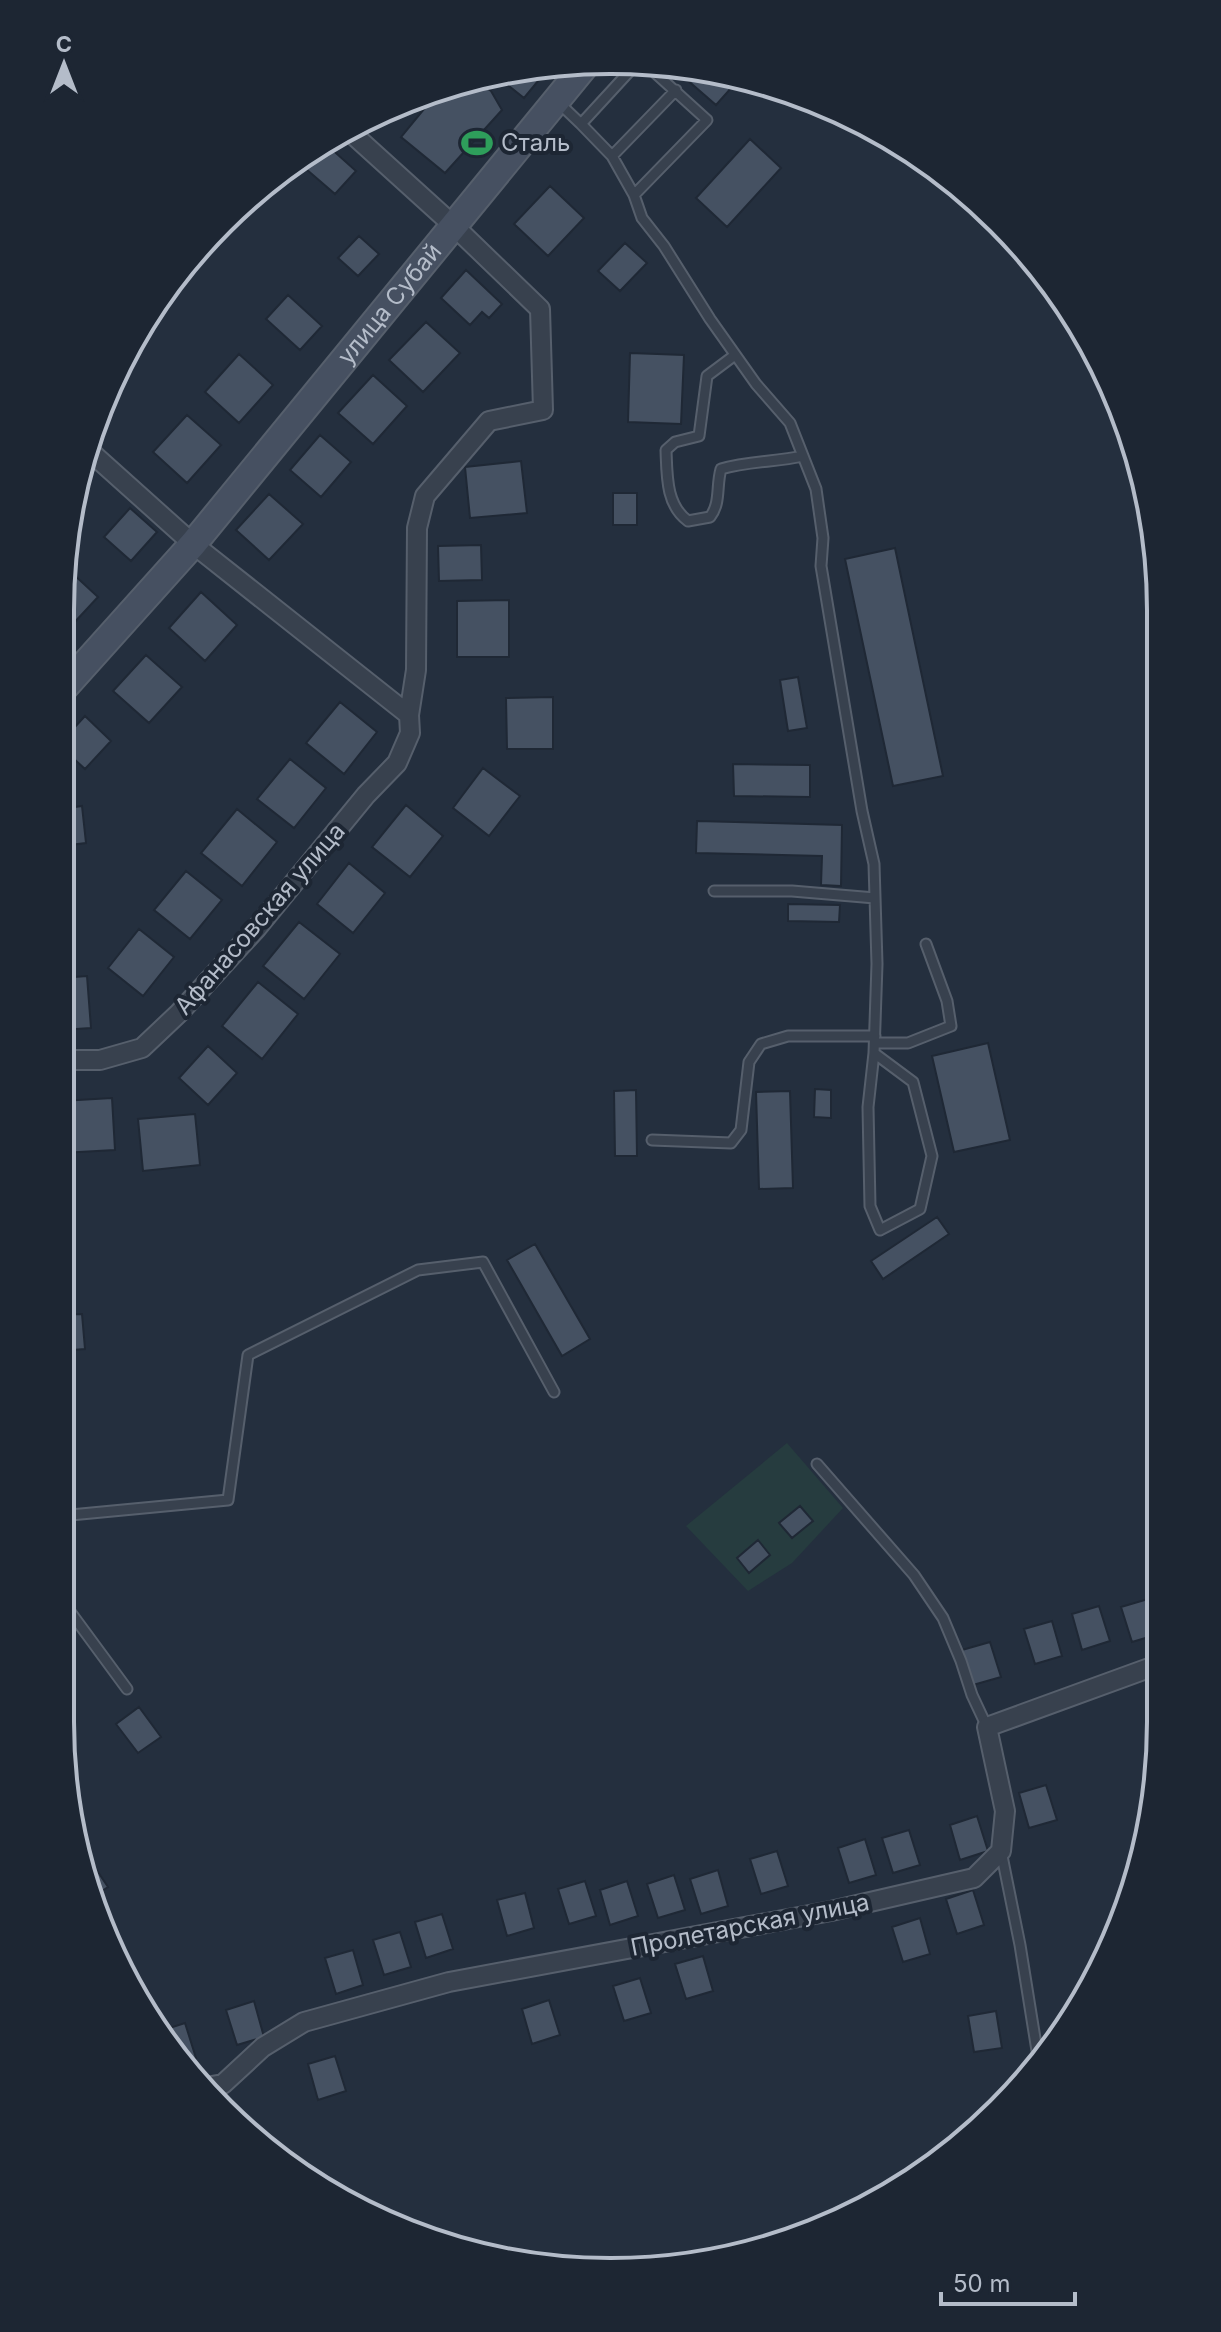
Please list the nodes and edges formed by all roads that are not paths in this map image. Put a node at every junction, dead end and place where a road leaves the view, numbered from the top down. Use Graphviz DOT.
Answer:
graph roads {
  1 [pos="577,75"];
  2 [pos="628,75"];
  3 [pos="659,76"];
  4 [pos="676,90"];
  5 [pos="556,101"];
  6 [pos="581,124"];
  7 [pos="357,138"];
  8 [pos="612,156"];
  9 [pos="634,195"];
  10 [pos="454,226"];
  11 [pos="735,355"];
  12 [pos="803,456"];
  13 [pos="96,457"];
  14 [pos="193,544"];
  15 [pos="74,677"];
  16 [pos="409,715"];
  17 [pos="714,891"];
  18 [pos="875,898"];
  19 [pos="926,944"];
  20 [pos="875,1044"];
  21 [pos="74,1060"];
  22 [pos="652,1140"];
  23 [pos="554,1392"];
  24 [pos="817,1464"];
  25 [pos="74,1515"];
  26 [pos="74,1617"];
  27 [pos="1147,1669"];
  28 [pos="127,1689"];
  29 [pos="987,1727"];
  30 [pos="1001,1851"];
  31 [pos="1036,2047"];
  32 [pos="216,2085"];
  1 -- 5 [label="street, улица Субай"];
  2 -- 6 [label="lane"];
  3 -- 4 [label="lane"];
  4 -- 8 [label="lane"];
  4 -- 9 [label="lane"];
  5 -- 6 [label="lane"];
  5 -- 10 [label="street, улица Субай"];
  6 -- 8 [label="lane"];
  7 -- 10 [label="street"];
  8 -- 9 [label="lane"];
  9 -- 11 [label="lane"];
  10 -- 14 [label="street, улица Субай"];
  10 -- 16 [label="street, Афанасовская улица"];
  11 -- 12 [label="lane"];
  11 -- 12 [label="lane"];
  12 -- 18 [label="lane"];
  13 -- 14 [label="street"];
  14 -- 15 [label="street, улица Субай"];
  14 -- 16 [label="street"];
  16 -- 21 [label="street, Афанасовская улица"];
  17 -- 18 [label="lane"];
  18 -- 20 [label="lane"];
  19 -- 20 [label="lane"];
  20 -- 20 [label="lane"];
  20 -- 22 [label="lane"];
  23 -- 25 [label="lane"];
  24 -- 29 [label="lane"];
  26 -- 28 [label="lane"];
  27 -- 29 [label="street"];
  29 -- 30 [label="street"];
  30 -- 31 [label="lane"];
  30 -- 32 [label="street, Пролетарская улица"];
}
